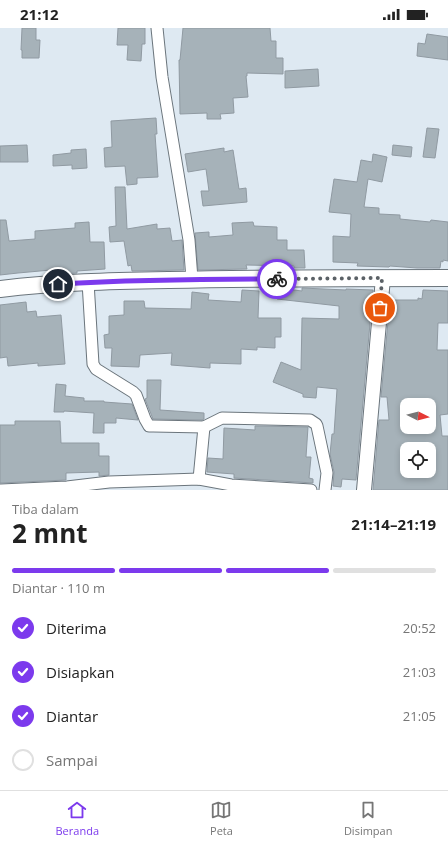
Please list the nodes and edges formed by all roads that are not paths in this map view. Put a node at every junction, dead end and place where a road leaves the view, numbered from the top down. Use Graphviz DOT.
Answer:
graph roads {
  1 [pos="157,28"];
  2 [pos="382,278"];
  3 [pos="448,278"];
  4 [pos="192,280"];
  5 [pos="88,282"];
  6 [pos="0,289"];
  7 [pos="204,427"];
  8 [pos="199,479"];
  9 [pos="1,490"];
  10 [pos="311,490"];
  11 [pos="326,490"];
  12 [pos="364,490"];
  1 -- 4 [label="street"];
  2 -- 3 [label="main road"];
  2 -- 4 [label="main road"];
  2 -- 12 [label="street"];
  4 -- 5 [label="main road"];
  5 -- 6 [label="main road"];
  5 -- 7 [label="street"];
  7 -- 8 [label="street"];
  7 -- 11 [label="street"];
  8 -- 9 [label="street"];
  8 -- 10 [label="street"];
}
